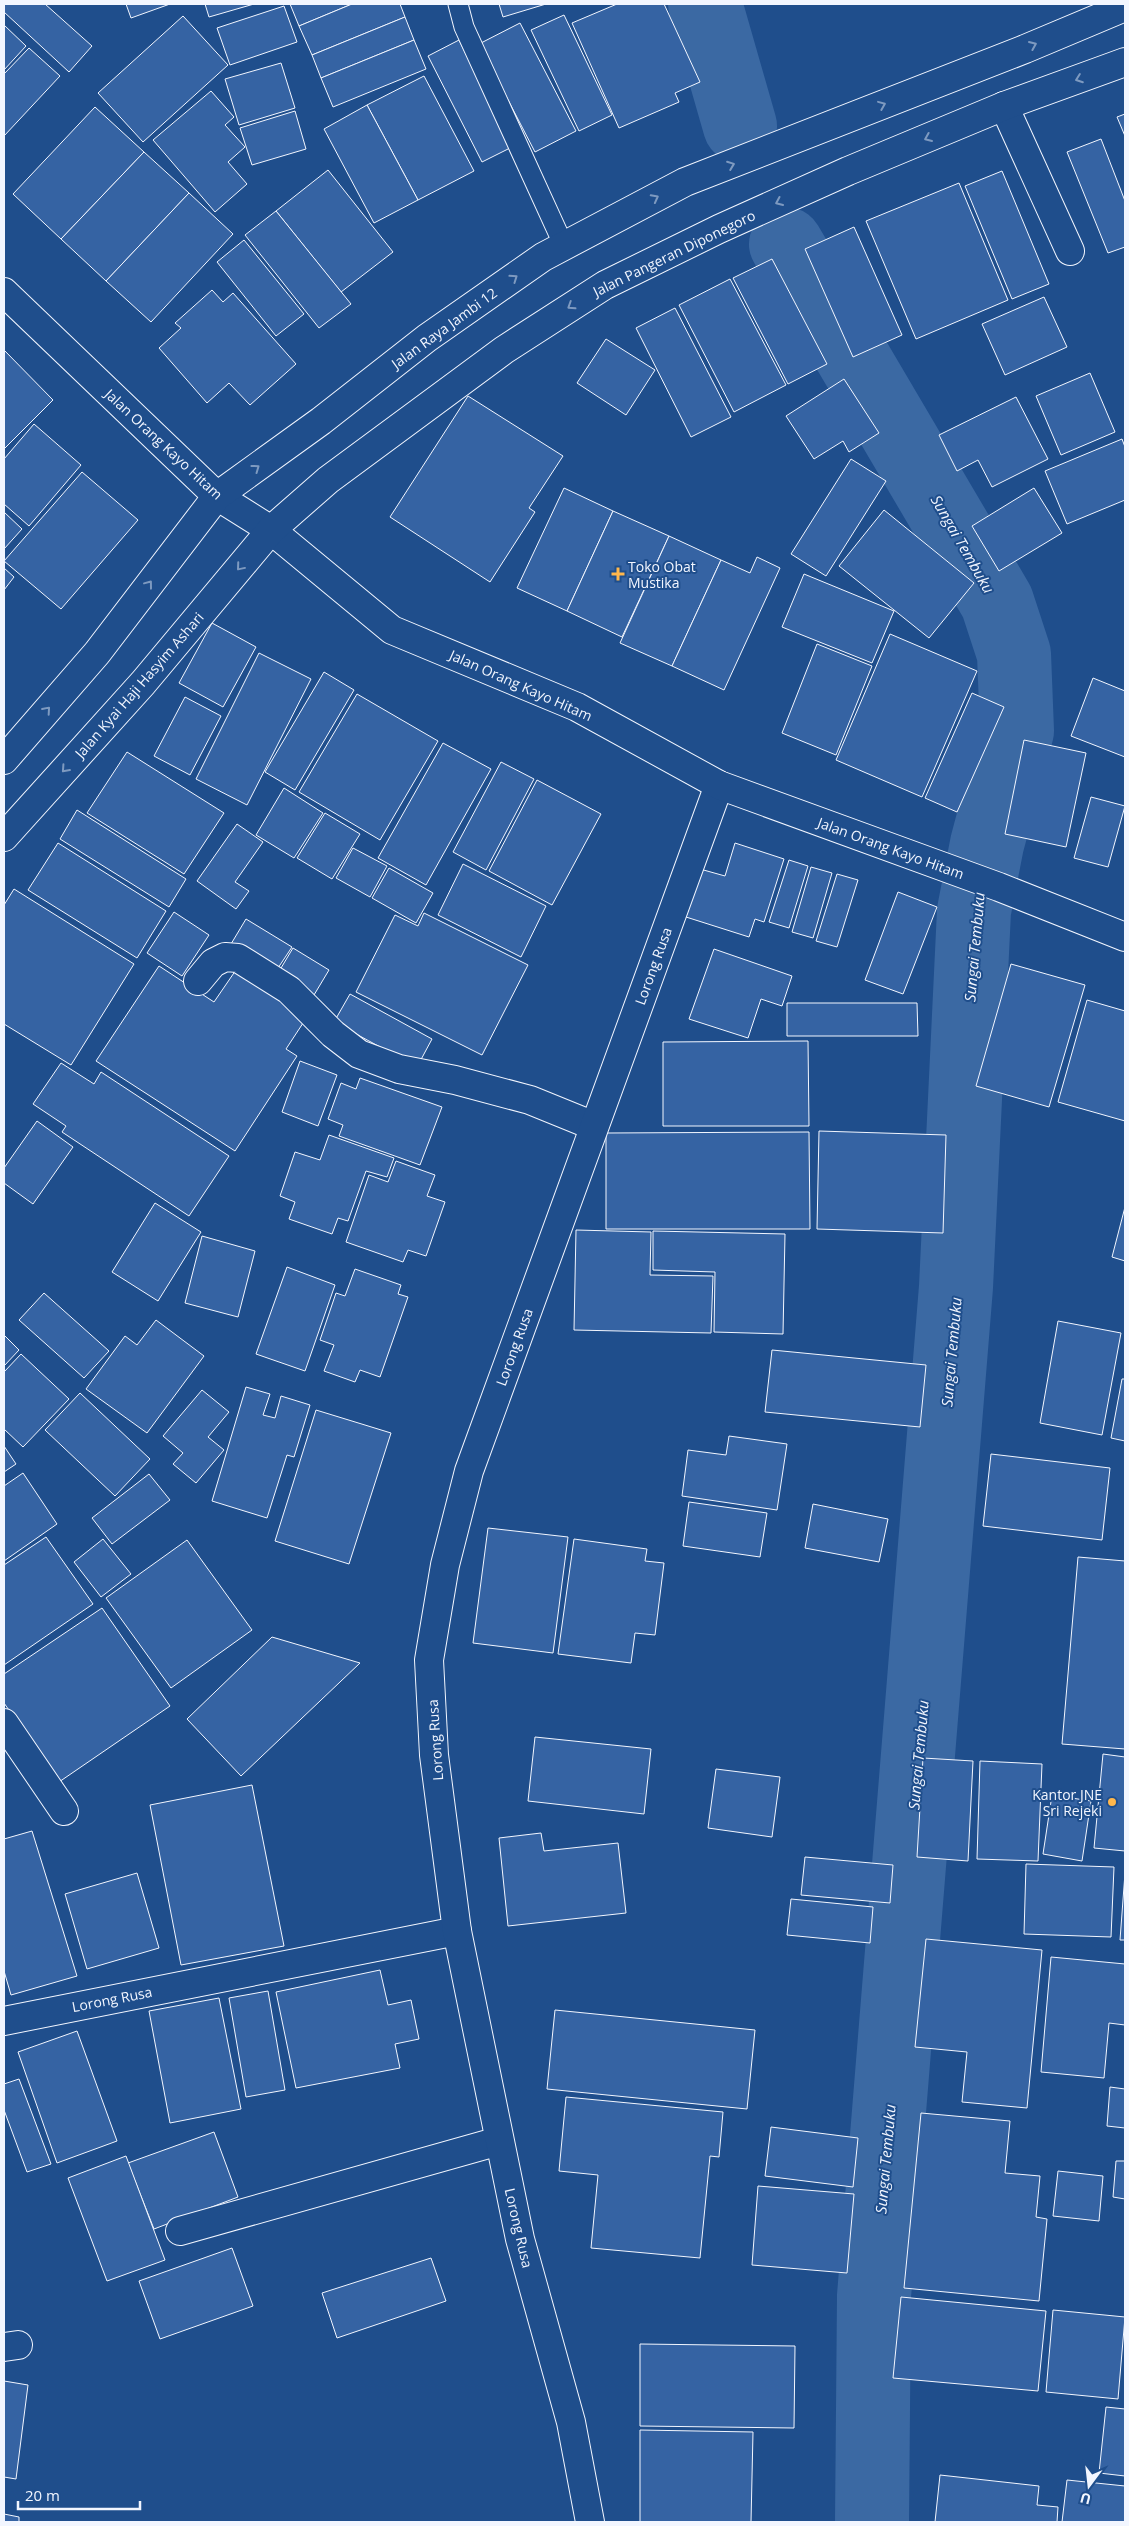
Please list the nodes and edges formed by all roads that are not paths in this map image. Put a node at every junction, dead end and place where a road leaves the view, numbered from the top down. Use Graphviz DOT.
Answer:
graph roads {
  1 [pos="458,4"];
  2 [pos="1125,6"];
  3 [pos="1125,62"];
  4 [pos="1004,106"];
  5 [pos="564,246"];
  6 [pos="1070,251"];
  7 [pos="4,292"];
  8 [pos="217,496"];
  9 [pos="271,530"];
  10 [pos="4,760"];
  11 [pos="719,785"];
  12 [pos="4,837"];
  13 [pos="1125,937"];
  14 [pos="198,981"];
  15 [pos="594,1126"];
  16 [pos="4,1723"];
  17 [pos="64,1811"];
  18 [pos="457,1931"];
  19 [pos="4,2021"];
  20 [pos="499,2141"];
  21 [pos="180,2231"];
  22 [pos="590,2522"];
  1 -- 5 [label="lane"];
  5 -- 2 [label="main road, Jalan Raya Jambi 12, one-way"];
  3 -- 4 [label="main road, Jalan Pangeran Diponegoro, one-way"];
  4 -- 6 [label="main road"];
  4 -- 9 [label="main road, Jalan Pangeran Diponegoro, one-way"];
  8 -- 5 [label="main road, Jalan Raya Jambi 12, one-way"];
  7 -- 8 [label="main road, Jalan Orang Kayo Hitam"];
  8 -- 9 [label="main road, Jalan Orang Kayo Hitam"];
  10 -- 8 [label="main road, Jalan Raya Jambi 12, one-way"];
  9 -- 11 [label="main road, Jalan Orang Kayo Hitam"];
  9 -- 12 [label="main road, Jalan Kyai Haji Hasyim Ashari, one-way"];
  11 -- 13 [label="main road, Jalan Orang Kayo Hitam"];
  11 -- 15 [label="main road, Lorong Rusa"];
  14 -- 15 [label="main road"];
  15 -- 18 [label="main road, Lorong Rusa"];
  16 -- 17 [label="main road"];
  18 -- 19 [label="main road, Lorong Rusa"];
  18 -- 20 [label="main road, Lorong Rusa"];
  20 -- 21 [label="main road"];
  20 -- 22 [label="main road, Lorong Rusa"];
}
